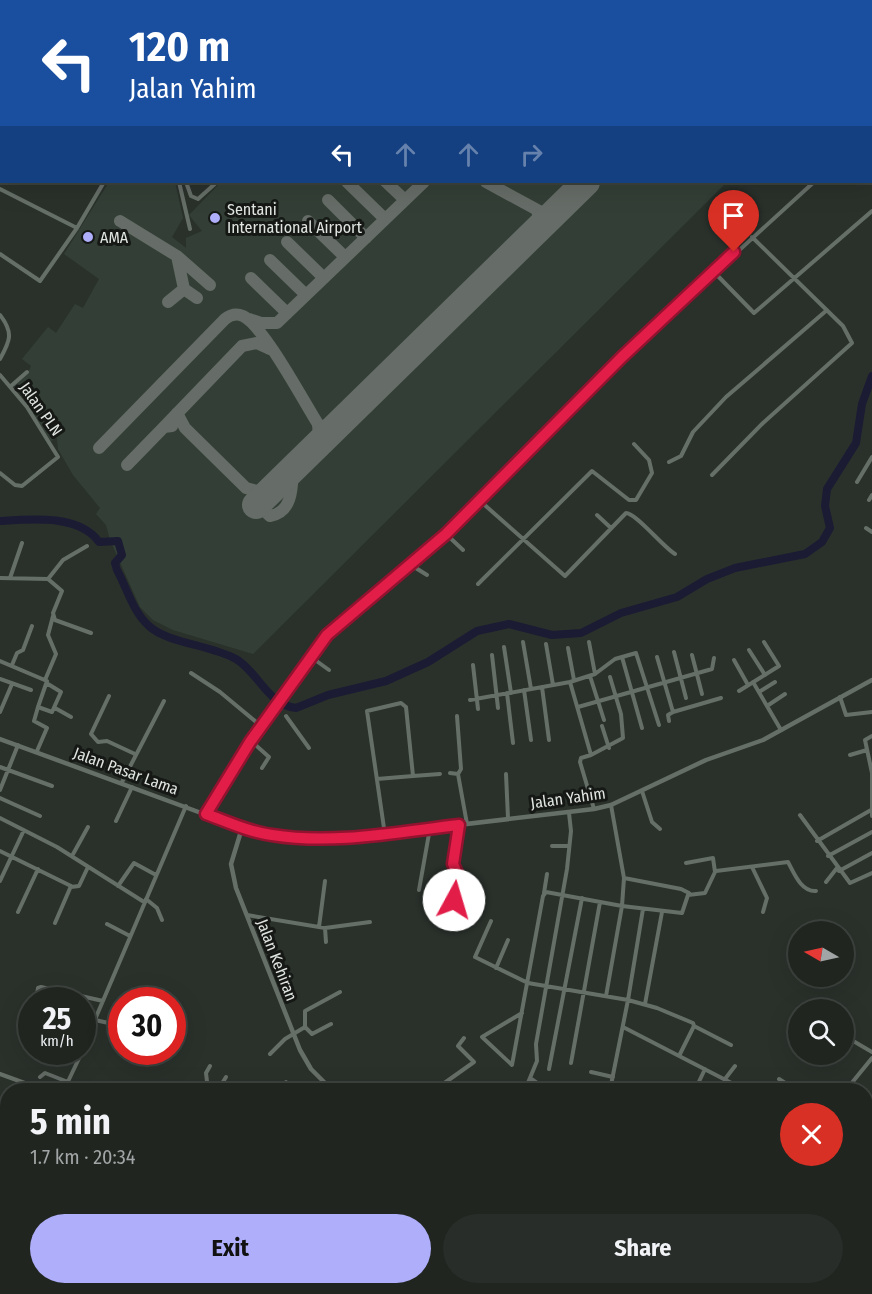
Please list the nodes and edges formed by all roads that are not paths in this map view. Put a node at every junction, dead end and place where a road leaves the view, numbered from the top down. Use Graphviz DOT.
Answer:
graph roads {
  1 [pos="103,183"];
  2 [pos="179,183"];
  3 [pos="186,183"];
  4 [pos="217,183"];
  5 [pos="813,183"];
  6 [pos="0,189"];
  7 [pos="872,211"];
  8 [pos="77,228"];
  9 [pos="190,229"];
  10 [pos="752,237"];
  11 [pos="0,254"];
  12 [pos="713,271"];
  13 [pos="795,280"];
  14 [pos="827,310"];
  15 [pos="0,315"];
  16 [pos="0,359"];
  17 [pos="27,372"];
  18 [pos="0,375"];
  19 [pos="11,386"];
  20 [pos="634,444"];
  21 [pos="872,457"];
  22 [pos="669,462"];
  23 [pos="0,473"];
  24 [pos="712,475"];
  25 [pos="857,483"];
  26 [pos="872,495"];
  27 [pos="479,500"];
  28 [pos="869,500"];
  29 [pos="597,515"];
  30 [pos="611,528"];
  31 [pos="866,528"];
  32 [pos="872,532"];
  33 [pos="446,534"];
  34 [pos="524,540"];
  35 [pos="22,543"];
  36 [pos="87,546"];
  37 [pos="463,550"];
  38 [pos="675,554"];
  39 [pos="411,565"];
  40 [pos="427,575"];
  41 [pos="0,578"];
  42 [pos="10,578"];
  43 [pos="48,579"];
  44 [pos="478,584"];
  45 [pos="53,616"];
  46 [pos="32,626"];
  47 [pos="91,633"];
  48 [pos="523,642"];
  49 [pos="589,642"];
  50 [pos="764,642"];
  51 [pos="546,644"];
  52 [pos="504,647"];
  53 [pos="568,648"];
  54 [pos="749,650"];
  55 [pos="674,652"];
  56 [pos="492,655"];
  57 [pos="692,656"];
  58 [pos="311,657"];
  59 [pos="622,657"];
  60 [pos="657,657"];
  61 [pos="714,658"];
  62 [pos="734,660"];
  63 [pos="0,661"];
  64 [pos="473,665"];
  65 [pos="12,666"];
  66 [pos="329,670"];
  67 [pos="697,673"];
  68 [pos="191,674"];
  69 [pos="593,675"];
  70 [pos="765,675"];
  71 [pos="610,677"];
  72 [pos="681,678"];
  73 [pos="0,679"];
  74 [pos="872,680"];
  75 [pos="572,681"];
  76 [pos="664,681"];
  77 [pos="47,682"];
  78 [pos="753,682"];
  79 [pos="775,682"];
  80 [pos="12,684"];
  81 [pos="553,685"];
  82 [pos="748,685"];
  83 [pos="648,686"];
  84 [pos="542,687"];
  85 [pos="531,689"];
  86 [pos="31,690"];
  87 [pos="524,690"];
  88 [pos="631,690"];
  89 [pos="739,691"];
  90 [pos="759,692"];
  91 [pos="509,693"];
  92 [pos="702,694"];
  93 [pos="785,694"];
  94 [pos="497,695"];
  95 [pos="109,696"];
  96 [pos="615,696"];
  97 [pos="686,698"];
  98 [pos="721,698"];
  99 [pos="840,698"];
  100 [pos="477,699"];
  101 [pos="470,700"];
  102 [pos="164,701"];
  103 [pos="599,701"];
  104 [pos="767,706"];
  105 [pos="38,707"];
  106 [pos="578,707"];
  107 [pos="55,708"];
  108 [pos="498,708"];
  109 [pos="478,710"];
  110 [pos="0,712"];
  111 [pos="673,712"];
  112 [pos="872,712"];
  113 [pos="286,716"];
  114 [pos="457,716"];
  115 [pos="71,717"];
  116 [pos="604,720"];
  117 [pos="669,721"];
  118 [pos="659,724"];
  119 [pos="261,726"];
  120 [pos="602,726"];
  121 [pos="642,728"];
  122 [pos="781,730"];
  123 [pos="872,736"];
  124 [pos="0,739"];
  125 [pos="531,740"];
  126 [pos="549,740"];
  127 [pos="251,741"];
  128 [pos="513,743"];
  129 [pos="18,745"];
  130 [pos="309,748"];
  131 [pos="609,748"];
  132 [pos="867,750"];
  133 [pos="38,752"];
  134 [pos="135,754"];
  135 [pos="591,755"];
  136 [pos="850,755"];
  137 [pos="0,767"];
  138 [pos="262,768"];
  139 [pos="9,770"];
  140 [pos="450,773"];
  141 [pos="440,774"];
  142 [pos="458,774"];
  143 [pos="506,774"];
  144 [pos="413,776"];
  145 [pos="377,779"];
  146 [pos="122,782"];
  147 [pos="52,786"];
  148 [pos="133,786"];
  149 [pos="0,790"];
  150 [pos="642,791"];
  151 [pos="0,798"];
  152 [pos="611,805"];
  153 [pos="186,806"];
  154 [pos="594,809"];
  155 [pos="872,810"];
  156 [pos="569,813"];
  157 [pos="206,814"];
  158 [pos="800,814"];
  159 [pos="40,816"];
  160 [pos="872,816"];
  161 [pos="0,818"];
  162 [pos="508,818"];
  163 [pos="116,821"];
  164 [pos="467,824"];
  165 [pos="459,825"];
  166 [pos="88,827"];
  167 [pos="242,828"];
  168 [pos="430,828"];
  169 [pos="660,829"];
  170 [pos="24,830"];
  171 [pos="872,832"];
  172 [pos="385,835"];
  173 [pos="818,841"];
  174 [pos="552,846"];
  175 [pos="569,846"];
  176 [pos="0,851"];
  177 [pos="872,853"];
  178 [pos="72,856"];
  179 [pos="828,856"];
  180 [pos="12,857"];
  181 [pos="686,863"];
  182 [pos="88,867"];
  183 [pos="752,867"];
  184 [pos="38,869"];
  185 [pos="838,870"];
  186 [pos="716,871"];
  187 [pos="872,873"];
  188 [pos="156,874"];
  189 [pos="547,874"];
  190 [pos="624,878"];
  191 [pos="0,881"];
  192 [pos="325,881"];
  193 [pos="826,882"];
  194 [pos="118,886"];
  195 [pos="71,887"];
  196 [pos="419,890"];
  197 [pos="816,891"];
  198 [pos="689,893"];
  199 [pos="544,894"];
  200 [pos="563,894"];
  201 [pos="582,898"];
  202 [pos="145,900"];
  203 [pos="600,902"];
  204 [pos="622,906"];
  205 [pos="644,909"];
  206 [pos="18,912"];
  207 [pos="662,912"];
  208 [pos="763,912"];
  209 [pos="247,915"];
  210 [pos="451,915"];
  211 [pos="162,920"];
  212 [pos="491,921"];
  213 [pos="370,922"];
  214 [pos="55,923"];
  215 [pos="107,924"];
  216 [pos="319,927"];
  217 [pos="326,928"];
  218 [pos="130,936"];
  219 [pos="508,940"];
  220 [pos="326,942"];
  221 [pos="496,968"];
  222 [pos="528,983"];
  223 [pos="546,986"];
  224 [pos="565,989"];
  225 [pos="340,992"];
  226 [pos="584,993"];
  227 [pos="606,996"];
  228 [pos="628,1000"];
  229 [pos="96,1002"];
  230 [pos="102,1004"];
  231 [pos="645,1004"];
  232 [pos="522,1013"];
  233 [pos="96,1016"];
  234 [pos="331,1024"];
  235 [pos="694,1026"];
  236 [pos="305,1027"];
  237 [pos="623,1027"];
  238 [pos="292,1034"];
  239 [pos="464,1038"];
  240 [pos="854,1041"];
  241 [pos="731,1045"];
  242 [pos="872,1052"];
  243 [pos="270,1054"];
  244 [pos="680,1054"];
  245 [pos="872,1058"];
  246 [pos="571,1063"];
  247 [pos="72,1065"];
  248 [pos="210,1066"];
  249 [pos="735,1066"];
  250 [pos="549,1069"];
  251 [pos="705,1069"];
  252 [pos="591,1072"];
  253 [pos="0,1074"];
  254 [pos="40,1077"];
  255 [pos="226,1077"];
  256 [pos="613,1077"];
  257 [pos="530,1078"];
  258 [pos="725,1079"];
  259 [pos="779,1079"];
  260 [pos="66,1080"];
  261 [pos="25,1083"];
  262 [pos="65,1083"];
  263 [pos="207,1083"];
  264 [pos="222,1083"];
  265 [pos="325,1083"];
  266 [pos="444,1083"];
  267 [pos="528,1083"];
  268 [pos="537,1083"];
  269 [pos="612,1083"];
  270 [pos="699,1083"];
  271 [pos="732,1083"];
  272 [pos="785,1083"];
  273 [pos="852,1083"];
  1 -- 8 [label="street"];
  2 -- 9 [label="street"];
  3 -- 4 [label="street"];
  5 -- 10 [label="street"];
  6 -- 8 [label="street"];
  7 -- 13 [label="street"];
  8 -- 11 [label="street"];
  10 -- 12 [label="street"];
  10 -- 13 [label="street"];
  12 -- 13 [label="street"];
  12 -- 27 [label="street"];
  13 -- 14 [label="street"];
  14 -- 22 [label="street"];
  14 -- 24 [label="street"];
  15 -- 16 [label="street"];
  17 -- 19 [label="street"];
  18 -- 19 [label="street, Jalan PLN"];
  19 -- 23 [label="street, Jalan PLN"];
  20 -- 34 [label="street"];
  21 -- 25 [label="street"];
  26 -- 28 [label="street"];
  27 -- 33 [label="street"];
  27 -- 34 [label="street"];
  29 -- 30 [label="street"];
  30 -- 34 [label="street"];
  30 -- 38 [label="street"];
  31 -- 32 [label="street"];
  33 -- 37 [label="street"];
  33 -- 39 [label="street"];
  34 -- 44 [label="street"];
  35 -- 42 [label="street"];
  36 -- 43 [label="street"];
  39 -- 40 [label="street"];
  39 -- 58 [label="street"];
  41 -- 42 [label="street"];
  42 -- 43 [label="street"];
  43 -- 45 [label="street"];
  45 -- 47 [label="street"];
  45 -- 77 [label="street"];
  46 -- 65 [label="street"];
  48 -- 85 [label="street"];
  49 -- 69 [label="street"];
  50 -- 70 [label="street"];
  51 -- 81 [label="street"];
  52 -- 91 [label="street"];
  53 -- 75 [label="street"];
  54 -- 70 [label="street"];
  55 -- 72 [label="street"];
  56 -- 94 [label="street"];
  57 -- 67 [label="street"];
  58 -- 66 [label="street"];
  58 -- 119 [label="street"];
  59 -- 69 [label="street"];
  59 -- 83 [label="street"];
  59 -- 88 [label="street"];
  60 -- 76 [label="street"];
  61 -- 67 [label="street"];
  62 -- 82 [label="street"];
  63 -- 65 [label="street"];
  64 -- 100 [label="street"];
  65 -- 77 [label="street"];
  67 -- 72 [label="street"];
  67 -- 92 [label="street"];
  68 -- 119 [label="street"];
  69 -- 75 [label="street"];
  69 -- 103 [label="street"];
  70 -- 78 [label="street"];
  71 -- 96 [label="street"];
  72 -- 76 [label="street"];
  72 -- 97 [label="street"];
  73 -- 80 [label="street"];
  74 -- 99 [label="street, Jalan Yahim"];
  75 -- 81 [label="street"];
  75 -- 106 [label="street"];
  76 -- 83 [label="street"];
  76 -- 111 [label="street"];
  77 -- 105 [label="street"];
  77 -- 107 [label="street"];
  78 -- 82 [label="street"];
  78 -- 90 [label="street"];
  79 -- 90 [label="street"];
  80 -- 86 [label="street"];
  80 -- 110 [label="street"];
  81 -- 84 [label="street"];
  82 -- 89 [label="street"];
  83 -- 88 [label="street"];
  83 -- 118 [label="street"];
  84 -- 85 [label="street"];
  84 -- 126 [label="street"];
  85 -- 87 [label="street"];
  87 -- 91 [label="street"];
  87 -- 125 [label="street"];
  88 -- 96 [label="street"];
  88 -- 121 [label="street"];
  90 -- 104 [label="street"];
  91 -- 94 [label="street"];
  91 -- 128 [label="street"];
  93 -- 104 [label="street"];
  94 -- 100 [label="street"];
  94 -- 108 [label="street"];
  95 -- 134 [label="street"];
  96 -- 103 [label="street"];
  96 -- 131 [label="street"];
  98 -- 111 [label="street"];
  99 -- 112 [label="street"];
  99 -- 122 [label="street, Jalan Yahim"];
  100 -- 101 [label="street"];
  100 -- 109 [label="street"];
  102 -- 134 [label="street"];
  103 -- 106 [label="street"];
  103 -- 116 [label="street"];
  104 -- 122 [label="street"];
  105 -- 107 [label="street"];
  105 -- 133 [label="street"];
  106 -- 135 [label="street"];
  107 -- 115 [label="street"];
  111 -- 117 [label="street"];
  113 -- 130 [label="street"];
  114 -- 142 [label="street"];
  119 -- 127 [label="street"];
  120 -- 131 [label="street"];
  122 -- 150 [label="street, Jalan Yahim"];
  123 -- 132 [label="street"];
  124 -- 129 [label="street, Jalan Pasar Lama"];
  127 -- 138 [label="street"];
  127 -- 157 [label="street"];
  129 -- 133 [label="street, Jalan Pasar Lama"];
  129 -- 139 [label="street"];
  131 -- 135 [label="street"];
  132 -- 136 [label="street"];
  132 -- 155 [label="street"];
  133 -- 146 [label="street, Jalan Pasar Lama"];
  134 -- 146 [label="street"];
  135 -- 154 [label="street"];
  137 -- 139 [label="street"];
  139 -- 147 [label="street"];
  139 -- 149 [label="street"];
  140 -- 142 [label="street"];
  141 -- 144 [label="street"];
  142 -- 164 [label="street"];
  143 -- 162 [label="street"];
  144 -- 145 [label="street"];
  144 -- 145 [label="street"];
  145 -- 172 [label="street"];
  146 -- 148 [label="street, Jalan Pasar Lama"];
  148 -- 153 [label="street, Jalan Pasar Lama"];
  148 -- 163 [label="street"];
  150 -- 152 [label="street, Jalan Yahim"];
  150 -- 169 [label="street"];
  151 -- 159 [label="street"];
  152 -- 154 [label="street, Jalan Yahim"];
  152 -- 190 [label="street"];
  153 -- 157 [label="street, Jalan Pasar Lama"];
  153 -- 188 [label="street"];
  154 -- 156 [label="street, Jalan Yahim"];
  155 -- 160 [label="street"];
  155 -- 173 [label="street"];
  156 -- 162 [label="street, Jalan Yahim"];
  156 -- 175 [label="street"];
  157 -- 167 [label="street, Jalan Pasar Lama"];
  158 -- 173 [label="street"];
  161 -- 170 [label="street"];
  162 -- 164 [label="street, Jalan Yahim"];
  164 -- 165 [label="street, Jalan Yahim"];
  165 -- 168 [label="street, Jalan Yahim"];
  165 -- 210 [label="street"];
  166 -- 178 [label="street"];
  167 -- 172 [label="street, Jalan Yahim"];
  167 -- 209 [label="street, Jalan Kehiran"];
  168 -- 172 [label="street, Jalan Yahim"];
  168 -- 196 [label="street"];
  170 -- 178 [label="street"];
  170 -- 180 [label="street"];
  171 -- 179 [label="street"];
  173 -- 179 [label="street"];
  174 -- 175 [label="street"];
  175 -- 200 [label="street"];
  176 -- 180 [label="street"];
  177 -- 185 [label="street"];
  178 -- 182 [label="street"];
  179 -- 185 [label="street"];
  180 -- 184 [label="street"];
  180 -- 191 [label="street"];
  181 -- 186 [label="street"];
  182 -- 194 [label="street"];
  182 -- 195 [label="street"];
  183 -- 186 [label="street"];
  183 -- 197 [label="street"];
  183 -- 208 [label="street"];
  184 -- 195 [label="street"];
  184 -- 206 [label="street"];
  185 -- 187 [label="street"];
  185 -- 193 [label="street"];
  186 -- 198 [label="street"];
  188 -- 194 [label="street"];
  188 -- 202 [label="street"];
  189 -- 199 [label="street"];
  190 -- 198 [label="street"];
  190 -- 204 [label="street"];
  192 -- 216 [label="street"];
  194 -- 202 [label="street"];
  195 -- 214 [label="street"];
  198 -- 207 [label="street"];
  199 -- 200 [label="street"];
  199 -- 222 [label="street"];
  200 -- 201 [label="street"];
  200 -- 223 [label="street"];
  201 -- 203 [label="street"];
  201 -- 224 [label="street"];
  202 -- 211 [label="street"];
  202 -- 218 [label="street"];
  203 -- 204 [label="street"];
  203 -- 226 [label="street"];
  204 -- 205 [label="street"];
  204 -- 227 [label="street"];
  205 -- 207 [label="street"];
  205 -- 228 [label="street"];
  207 -- 231 [label="street"];
  209 -- 216 [label="street"];
  209 -- 238 [label="street, Jalan Kehiran"];
  212 -- 221 [label="street"];
  213 -- 217 [label="street"];
  215 -- 218 [label="street"];
  216 -- 217 [label="street"];
  217 -- 220 [label="street"];
  218 -- 230 [label="street"];
  219 -- 221 [label="street"];
  221 -- 222 [label="street"];
  222 -- 223 [label="street"];
  222 -- 232 [label="street"];
  223 -- 224 [label="street"];
  223 -- 257 [label="street"];
  224 -- 226 [label="street"];
  224 -- 250 [label="street"];
  225 -- 236 [label="street"];
  226 -- 227 [label="street"];
  226 -- 246 [label="street"];
  227 -- 228 [label="street"];
  228 -- 231 [label="street"];
  228 -- 237 [label="street"];
  229 -- 230 [label="street"];
  230 -- 233 [label="street"];
  231 -- 235 [label="street"];
  232 -- 232 [label="street"];
  234 -- 236 [label="street"];
  235 -- 241 [label="street"];
  235 -- 244 [label="street"];
  236 -- 238 [label="street"];
  237 -- 244 [label="street"];
  237 -- 256 [label="street"];
  238 -- 243 [label="street"];
  238 -- 265 [label="street, Jalan Kehiran"];
  239 -- 266 [label="street"];
  240 -- 242 [label="street"];
  244 -- 251 [label="street"];
  245 -- 273 [label="street"];
  247 -- 260 [label="street"];
  248 -- 263 [label="street"];
  249 -- 258 [label="street"];
  251 -- 258 [label="street"];
  251 -- 270 [label="street"];
  252 -- 256 [label="street"];
  253 -- 261 [label="street"];
  254 -- 260 [label="street"];
  255 -- 264 [label="street"];
  256 -- 269 [label="street"];
  257 -- 267 [label="street"];
  257 -- 268 [label="street"];
  258 -- 271 [label="street"];
  259 -- 272 [label="street"];
  260 -- 262 [label="street"];
}
